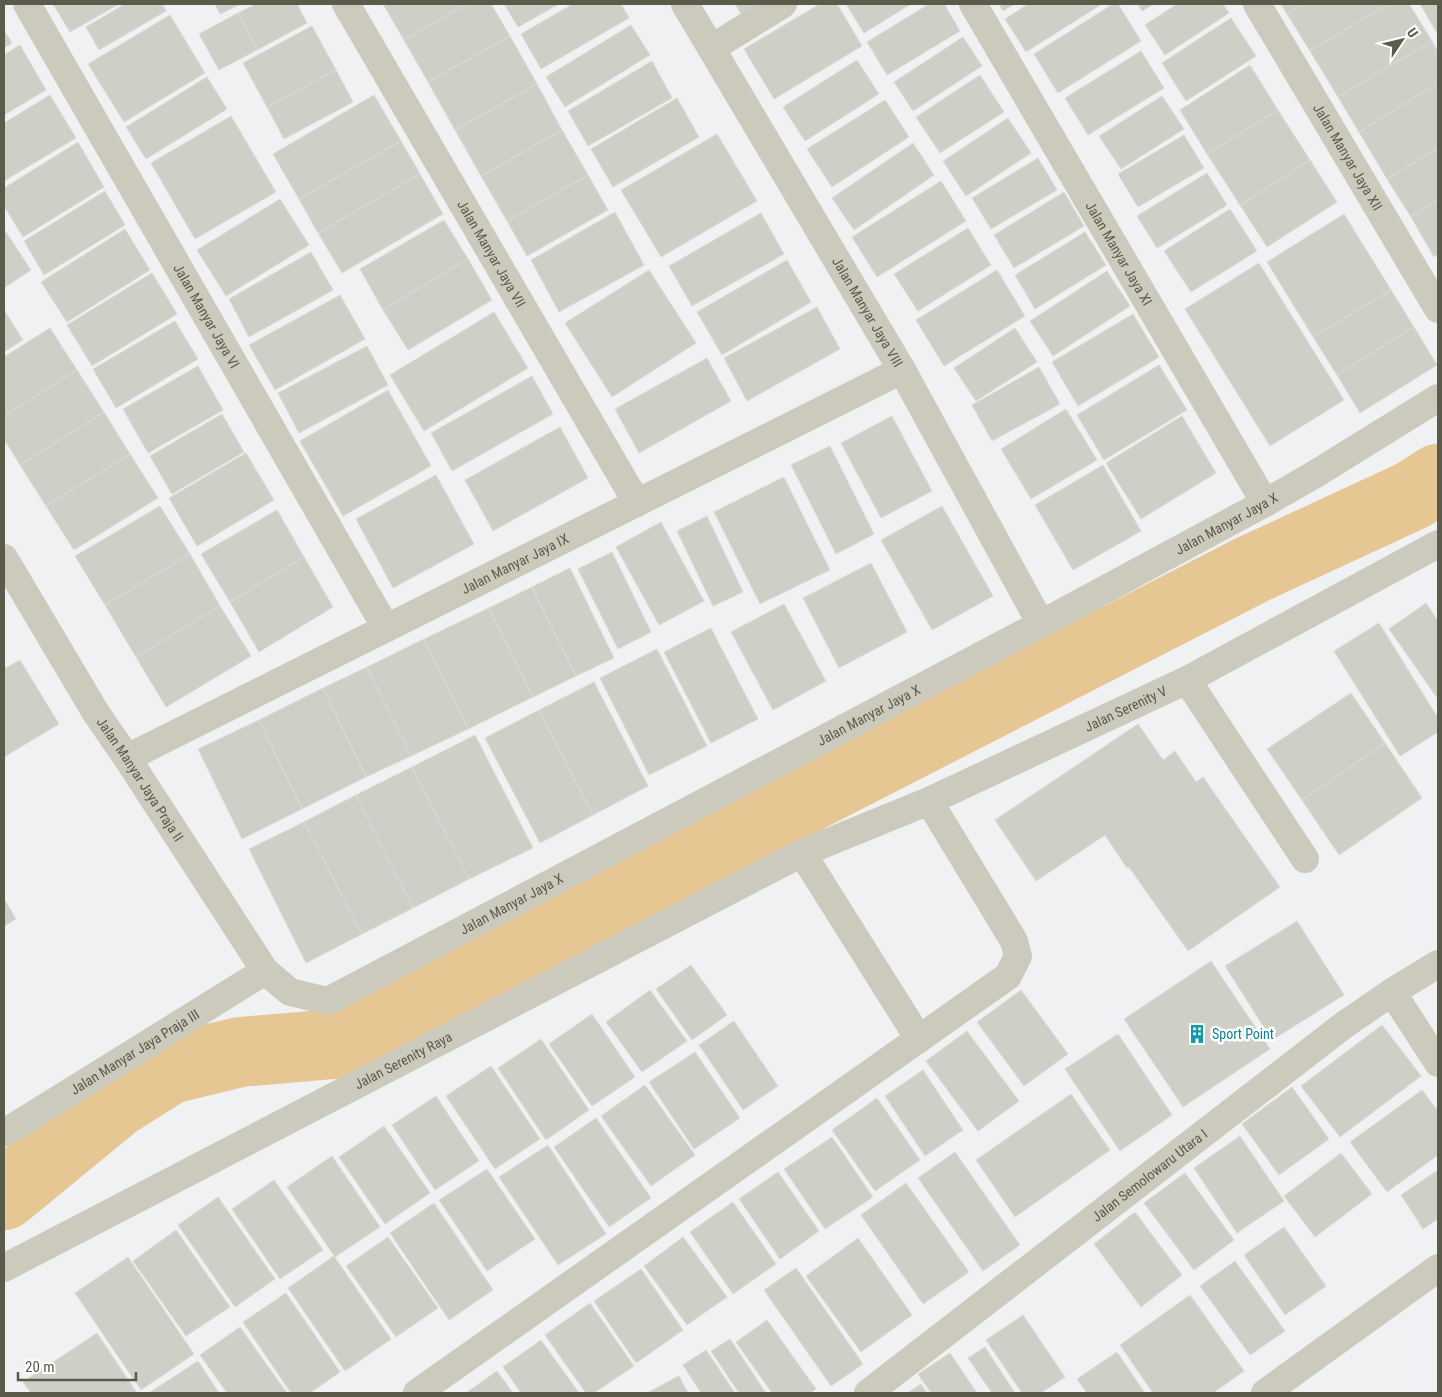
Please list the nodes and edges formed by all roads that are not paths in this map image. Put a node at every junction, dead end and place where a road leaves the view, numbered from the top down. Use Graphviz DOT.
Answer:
graph roads {
  1 [pos="27,4"];
  2 [pos="346,4"];
  3 [pos="685,4"];
  4 [pos="783,4"];
  5 [pos="973,4"];
  6 [pos="1257,4"];
  7 [pos="712,48"];
  8 [pos="1438,309"];
  9 [pos="902,370"];
  10 [pos="1438,398"];
  11 [pos="637,503"];
  12 [pos="1265,503"];
  13 [pos="1438,544"];
  14 [pos="4,558"];
  15 [pos="1041,624"];
  16 [pos="386,628"];
  17 [pos="1187,680"];
  18 [pos="127,758"];
  19 [pos="929,801"];
  20 [pos="802,853"];
  21 [pos="1305,859"];
  22 [pos="1438,964"];
  23 [pos="265,971"];
  24 [pos="290,992"];
  25 [pos="1392,992"];
  26 [pos="918,1039"];
  27 [pos="1438,1062"];
  28 [pos="4,1133"];
  29 [pos="4,1268"];
  30 [pos="1438,1268"];
  31 [pos="417,1393"];
  32 [pos="868,1393"];
  33 [pos="1265,1393"];
  1 -- 16 [label="street, Jalan Manyar Jaya VI"];
  2 -- 11 [label="street, Jalan Manyar Jaya VII"];
  3 -- 7 [label="street, Jalan Manyar Jaya VIII"];
  4 -- 7 [label="street"];
  5 -- 12 [label="street, Jalan Manyar Jaya XI"];
  6 -- 8 [label="street, Jalan Manyar Jaya XII"];
  7 -- 9 [label="street, Jalan Manyar Jaya VIII"];
  9 -- 11 [label="street, Jalan Manyar Jaya IX"];
  9 -- 15 [label="street, Jalan Manyar Jaya VIII"];
  10 -- 12 [label="street, Jalan Manyar Jaya X"];
  11 -- 16 [label="street, Jalan Manyar Jaya IX"];
  12 -- 15 [label="street, Jalan Manyar Jaya X"];
  13 -- 17 [label="street, Jalan Serenity V"];
  14 -- 18 [label="street, Jalan Manyar Jaya Praja II"];
  15 -- 24 [label="street, Jalan Manyar Jaya X"];
  16 -- 18 [label="street, Jalan Manyar Jaya IX"];
  17 -- 19 [label="street, Jalan Serenity V"];
  17 -- 21 [label="street"];
  18 -- 23 [label="street, Jalan Manyar Jaya Praja II"];
  19 -- 20 [label="street, Jalan Serenity V"];
  19 -- 26 [label="street"];
  20 -- 26 [label="street"];
  20 -- 29 [label="street, Jalan Serenity Raya"];
  22 -- 25 [label="street, Jalan Semolowaru Utara I"];
  23 -- 24 [label="street, Jalan Manyar Jaya Praja II"];
  23 -- 28 [label="street, Jalan Manyar Jaya Praja III"];
  25 -- 27 [label="street"];
  25 -- 32 [label="street, Jalan Semolowaru Utara I"];
  26 -- 31 [label="street"];
  30 -- 33 [label="street"];
}
